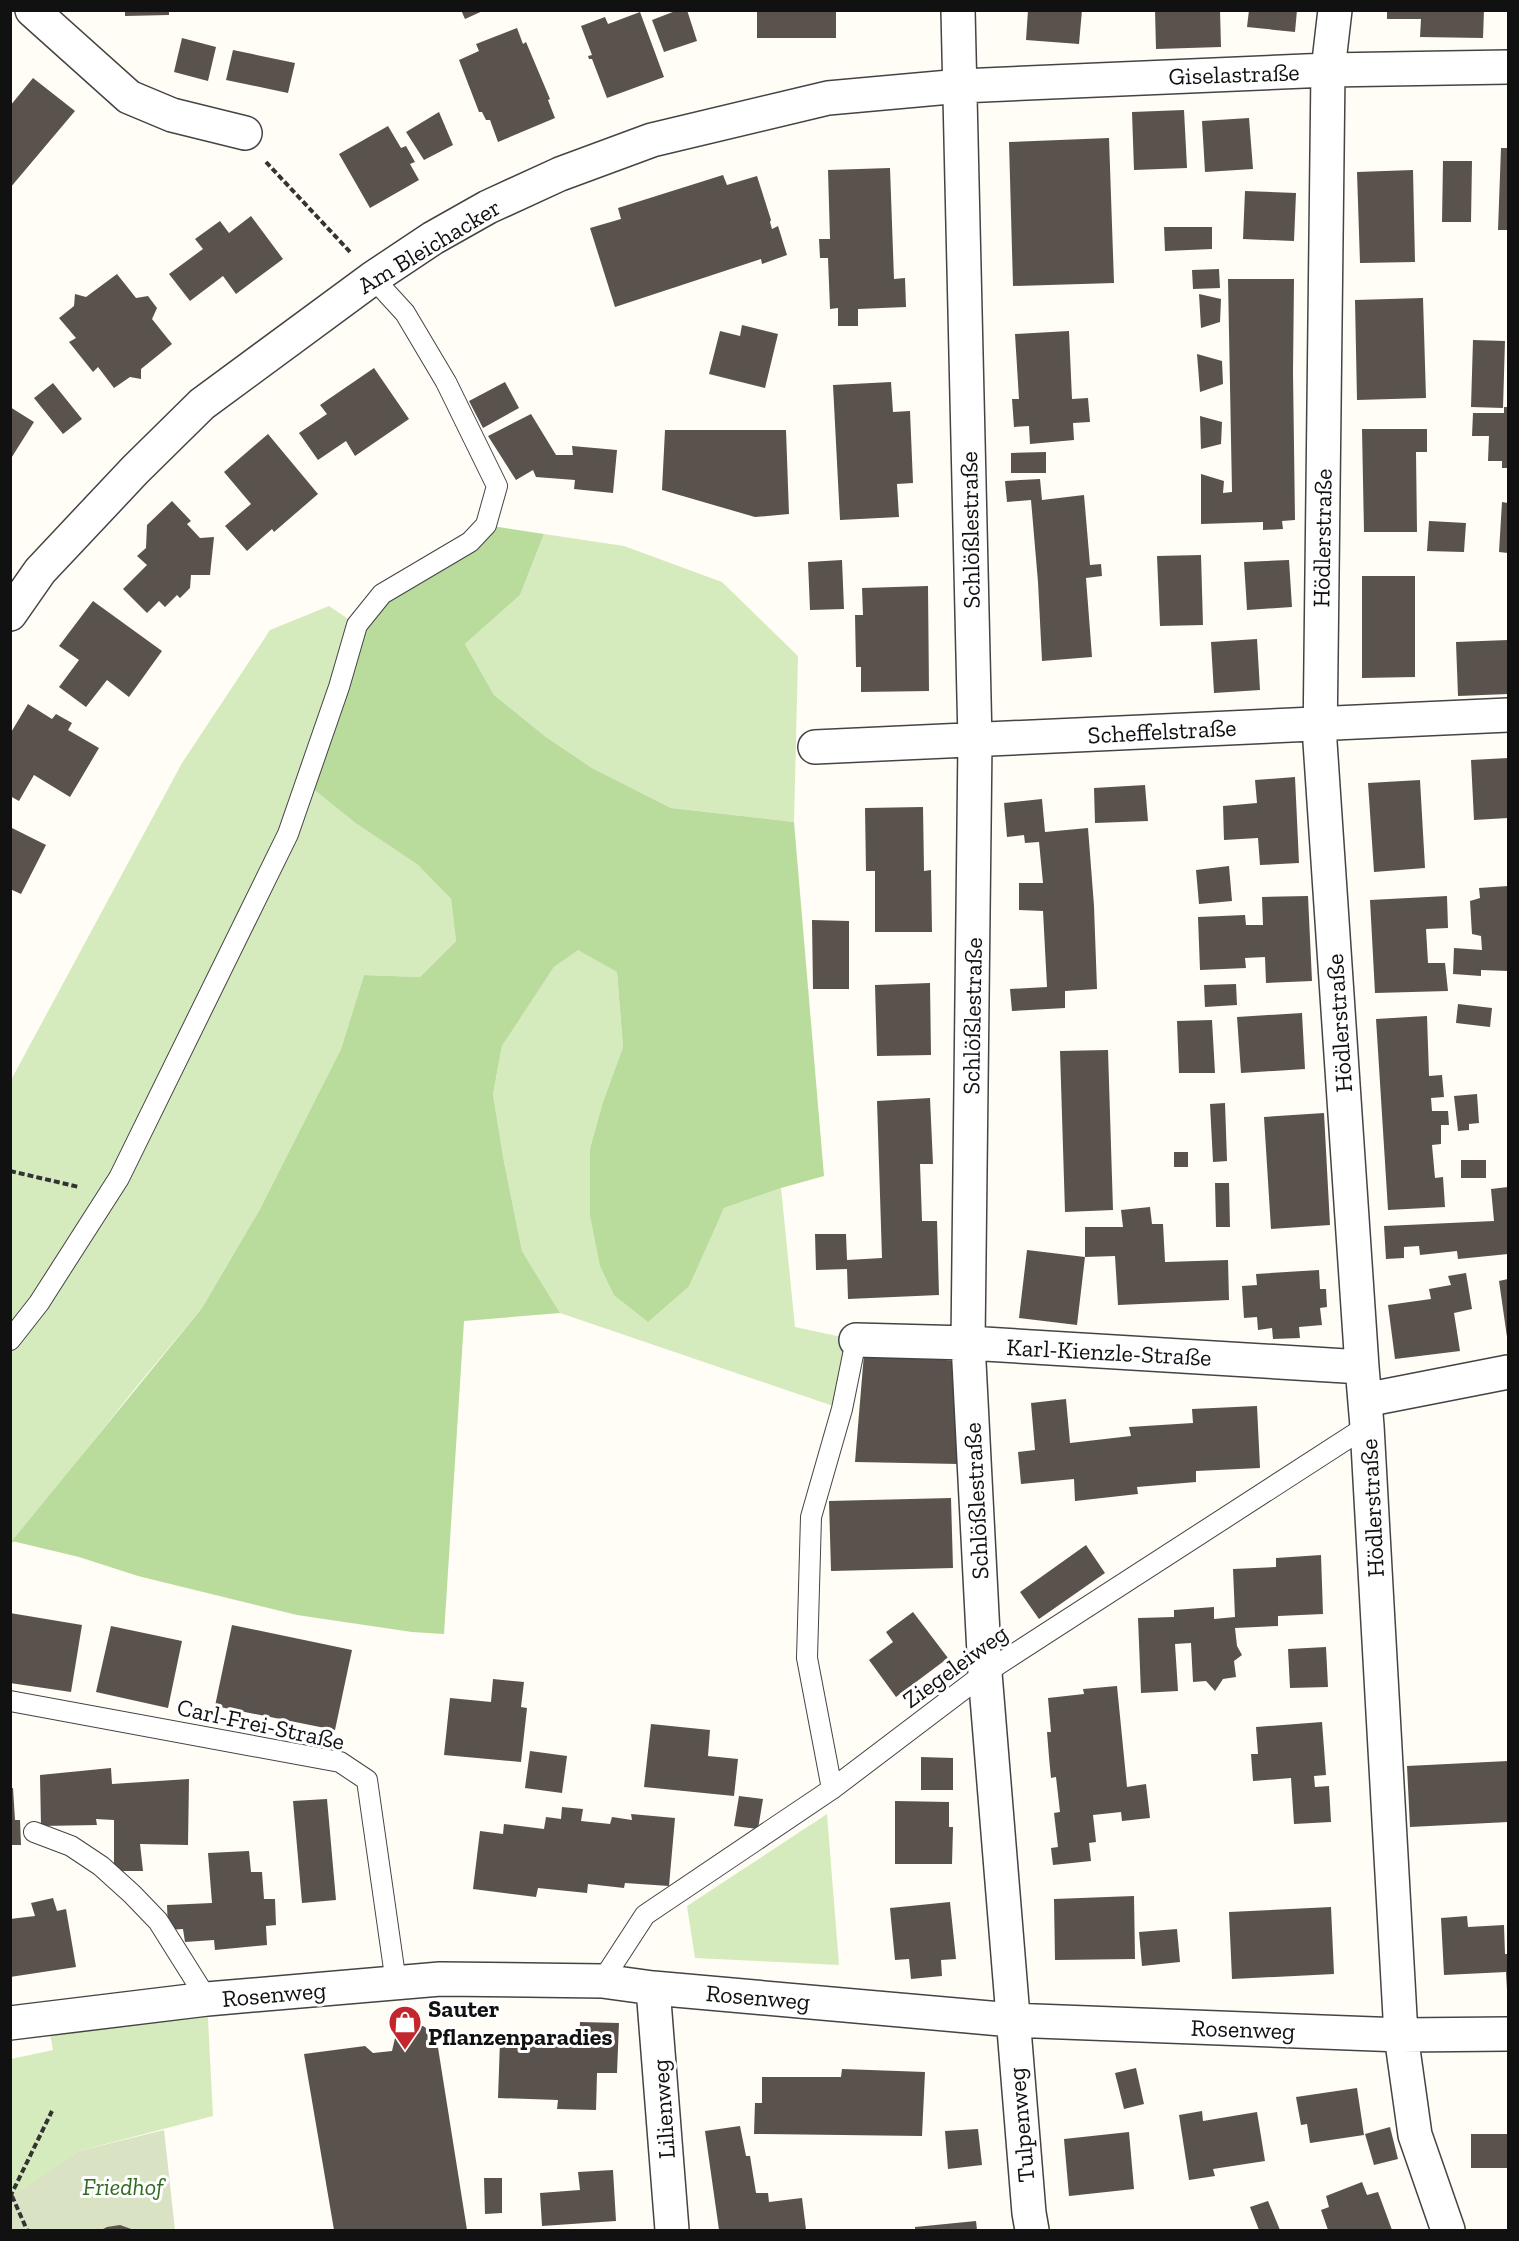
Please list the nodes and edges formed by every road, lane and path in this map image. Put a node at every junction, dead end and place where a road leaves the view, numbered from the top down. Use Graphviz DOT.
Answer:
graph roads {
  1 [pos="15,10"];
  2 [pos="32,10"];
  3 [pos="958,10"];
  4 [pos="1335,10"];
  5 [pos="10,16"];
  6 [pos="1509,67"];
  7 [pos="1328,70"];
  8 [pos="960,86"];
  9 [pos="245,133"];
  10 [pos="373,278"];
  11 [pos="10,614"];
  12 [pos="1509,715"];
  13 [pos="1320,723"];
  14 [pos="975,741"];
  15 [pos="815,747"];
  16 [pos="10,1171"];
  17 [pos="109,1194"];
  18 [pos="10,1340"];
  19 [pos="856,1340"];
  20 [pos="968,1343"];
  21 [pos="1362,1367"];
  22 [pos="1509,1372"];
  23 [pos="1366,1413"];
  24 [pos="985,1673"];
  25 [pos="10,1701"];
  26 [pos="832,1789"];
  27 [pos="34,1832"];
  28 [pos="602,1981"];
  29 [pos="396,1983"];
  30 [pos="653,1988"];
  31 [pos="207,1999"];
  32 [pos="1012,2020"];
  33 [pos="10,2023"];
  34 [pos="1509,2034"];
  35 [pos="1401,2035"];
  36 [pos="52,2111"];
  37 [pos="11,2197"];
  38 [pos="27,2230"];
  39 [pos="672,2230"];
  40 [pos="1032,2230"];
  41 [pos="1449,2230"];
  1 -- 5 [label="street"];
  2 -- 9 [label="street"];
  3 -- 8 [label="street, Schlößlestraße"];
  4 -- 7 [label="street, Hödlerstraße"];
  6 -- 7 [label="street, Giselastraße"];
  7 -- 8 [label="street, Giselastraße"];
  7 -- 13 [label="street, Hödlerstraße"];
  8 -- 10 [label="street, Am Bleichacker"];
  8 -- 14 [label="street, Schlößlestraße"];
  9 -- 10 [label="path"];
  10 -- 11 [label="street, Am Bleichacker"];
  10 -- 17 [label="lane"];
  12 -- 13 [label="street, Scheffelstraße"];
  13 -- 14 [label="street, Scheffelstraße"];
  13 -- 21 [label="street, Hödlerstraße"];
  14 -- 15 [label="street, Scheffelstraße"];
  14 -- 20 [label="street, Schlößlestraße"];
  16 -- 17 [label="path"];
  17 -- 18 [label="lane"];
  19 -- 20 [label="street, Karl-Kienzle-Straße"];
  19 -- 26 [label="lane"];
  20 -- 21 [label="street, Karl-Kienzle-Straße"];
  20 -- 24 [label="street, Schlößlestraße"];
  21 -- 23 [label="street, Hödlerstraße"];
  22 -- 23 [label="street"];
  23 -- 24 [label="lane, Ziegeleiweg"];
  23 -- 35 [label="street, Hödlerstraße"];
  24 -- 26 [label="lane, Ziegeleiweg"];
  24 -- 32 [label="street, Schlößlestraße"];
  25 -- 29 [label="lane, Carl-Frei-Straße"];
  26 -- 28 [label="lane, Ziegeleiweg"];
  27 -- 31 [label="lane"];
  28 -- 29 [label="street, Rosenweg"];
  28 -- 30 [label="street, Rosenweg"];
  29 -- 31 [label="street, Rosenweg"];
  30 -- 32 [label="street, Rosenweg"];
  30 -- 39 [label="street, Lilienweg"];
  31 -- 33 [label="street, Rosenweg"];
  32 -- 35 [label="street, Rosenweg"];
  32 -- 40 [label="street, Tulpenweg"];
  34 -- 35 [label="street, Rosenweg"];
  35 -- 41 [label="street, Hödlerstraße"];
  36 -- 37 [label="path"];
  37 -- 38 [label="path"];
}
